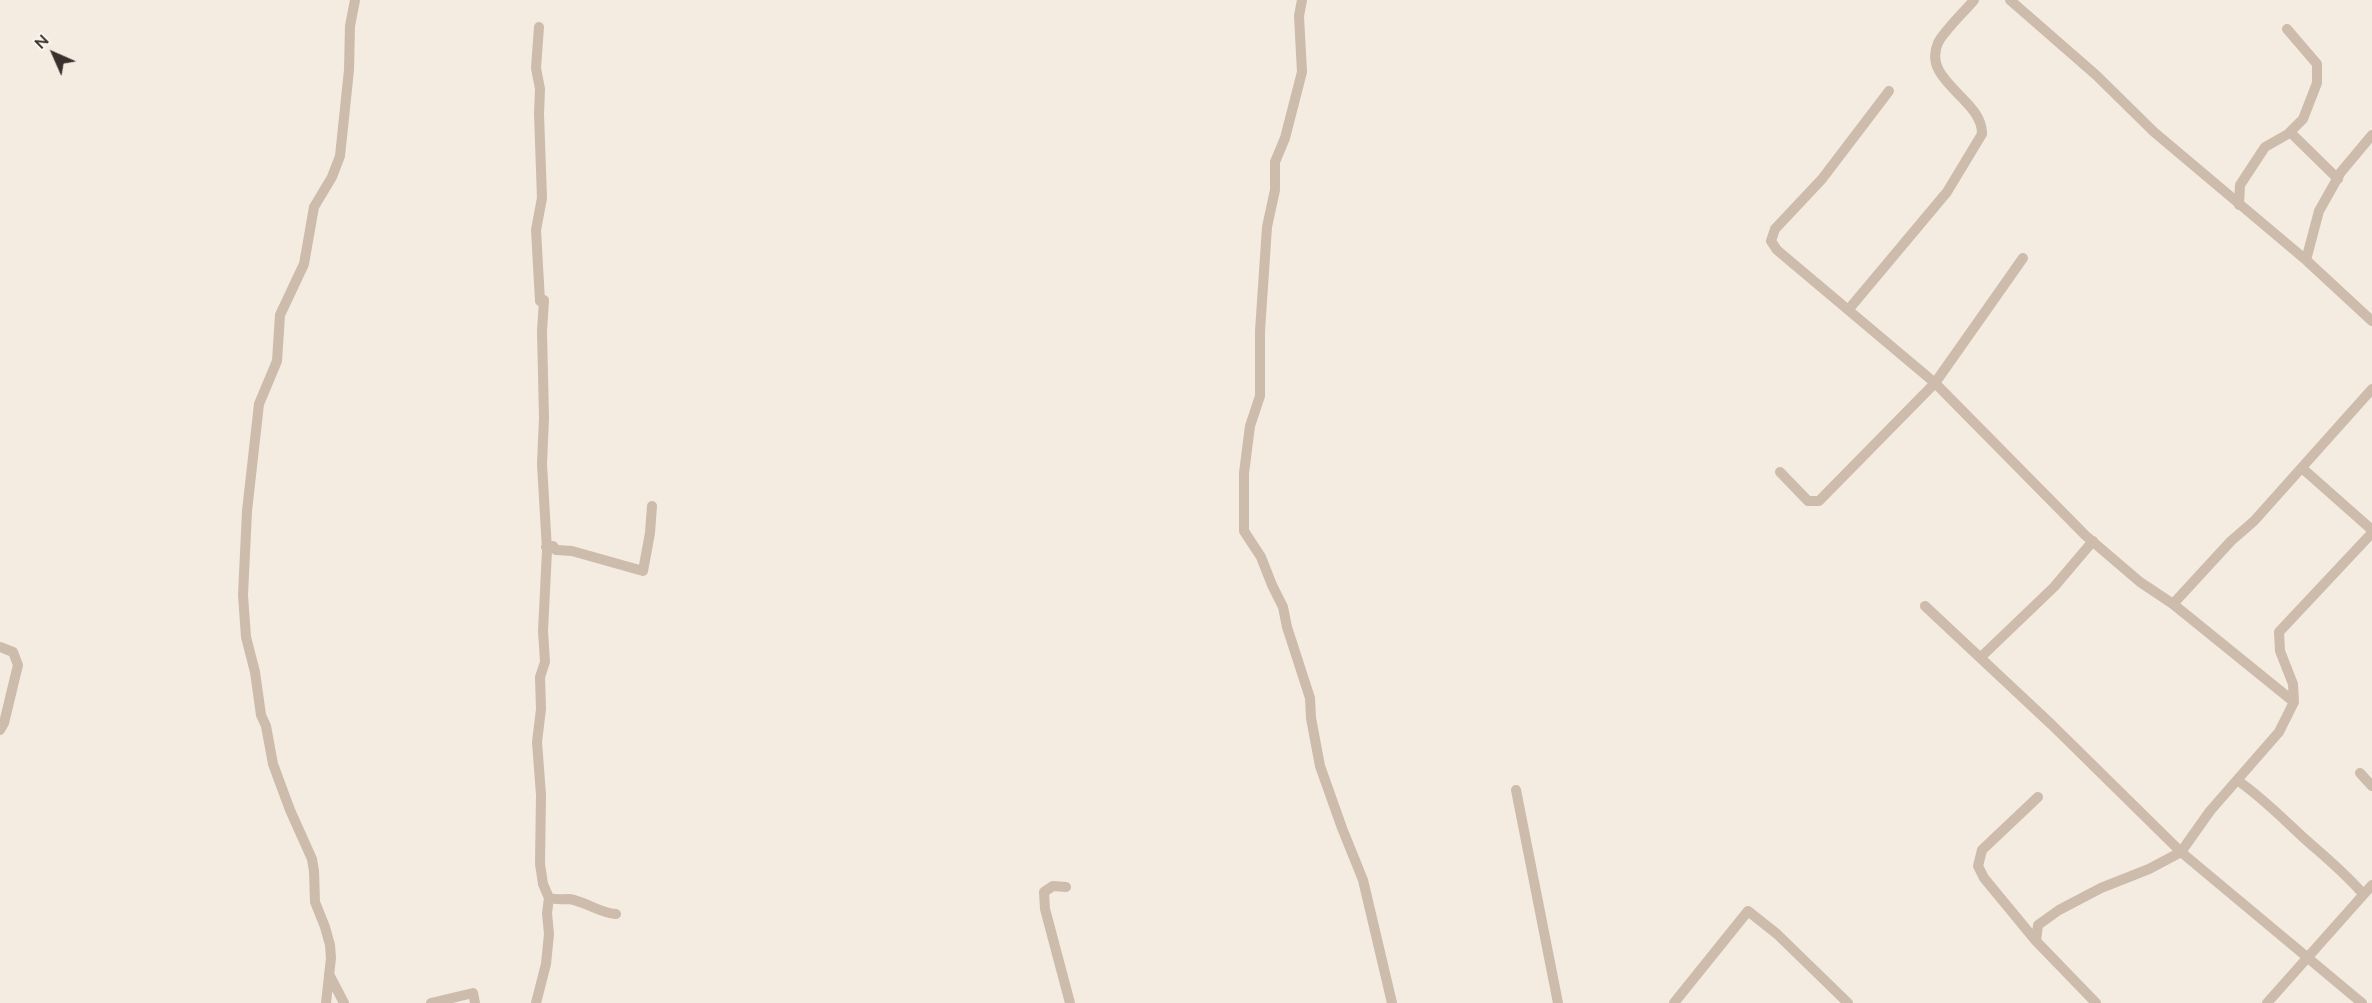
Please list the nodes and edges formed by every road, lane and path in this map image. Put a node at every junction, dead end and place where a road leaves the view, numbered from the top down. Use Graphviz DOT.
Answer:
graph roads {
  1 [pos="355,0"];
  2 [pos="1302,0"];
  3 [pos="1974,0"];
  4 [pos="2010,0"];
  5 [pos="539,27"];
  6 [pos="2287,29"];
  7 [pos="1889,91"];
  8 [pos="2290,132"];
  9 [pos="2372,135"];
  10 [pos="2338,179"];
  11 [pos="2239,205"];
  12 [pos="2023,258"];
  13 [pos="2306,260"];
  14 [pos="1849,309"];
  15 [pos="2372,321"];
  16 [pos="1935,383"];
  17 [pos="2372,389"];
  18 [pos="2302,468"];
  19 [pos="1780,472"];
  20 [pos="652,506"];
  21 [pos="2372,532"];
  22 [pos="2093,541"];
  23 [pos="546,547"];
  24 [pos="2173,604"];
  25 [pos="1925,606"];
  26 [pos="0,647"];
  27 [pos="1981,657"];
  28 [pos="2294,702"];
  29 [pos="0,730"];
  30 [pos="2360,773"];
  31 [pos="2237,780"];
  32 [pos="2372,786"];
  33 [pos="1516,789"];
  34 [pos="2038,797"];
  35 [pos="2181,852"];
  36 [pos="2372,885"];
  37 [pos="1066,887"];
  38 [pos="2363,894"];
  39 [pos="549,898"];
  40 [pos="616,914"];
  41 [pos="2037,941"];
  42 [pos="2307,957"];
  43 [pos="329,974"];
  44 [pos="326,1003"];
  45 [pos="344,1003"];
  46 [pos="431,1003"];
  47 [pos="475,1003"];
  48 [pos="536,1003"];
  49 [pos="1070,1003"];
  50 [pos="1392,1003"];
  51 [pos="1558,1003"];
  52 [pos="1674,1003"];
  53 [pos="1848,1003"];
  54 [pos="2096,1003"];
  55 [pos="2267,1003"];
  56 [pos="2362,1003"];
  1 -- 43 [label="street"];
  2 -- 50 [label="street"];
  3 -- 14 [label="street"];
  4 -- 11 [label="street"];
  5 -- 23 [label="street"];
  6 -- 8 [label="street"];
  7 -- 14 [label="street"];
  8 -- 10 [label="street"];
  8 -- 11 [label="street"];
  9 -- 10 [label="street"];
  10 -- 13 [label="street"];
  11 -- 13 [label="street"];
  12 -- 16 [label="street"];
  13 -- 15 [label="street"];
  14 -- 16 [label="street"];
  16 -- 19 [label="street"];
  16 -- 22 [label="street"];
  17 -- 18 [label="street"];
  18 -- 21 [label="street"];
  18 -- 24 [label="street"];
  20 -- 23 [label="street"];
  21 -- 28 [label="street"];
  22 -- 24 [label="street"];
  22 -- 27 [label="street"];
  23 -- 39 [label="street"];
  24 -- 28 [label="street"];
  25 -- 27 [label="street"];
  26 -- 29 [label="street"];
  27 -- 35 [label="street"];
  28 -- 31 [label="street"];
  30 -- 32 [label="street"];
  31 -- 35 [label="street"];
  31 -- 38 [label="street"];
  33 -- 51 [label="street"];
  34 -- 41 [label="street"];
  35 -- 41 [label="street"];
  35 -- 42 [label="street"];
  36 -- 38 [label="street"];
  37 -- 49 [label="street"];
  38 -- 42 [label="street"];
  39 -- 40 [label="street"];
  39 -- 48 [label="street"];
  41 -- 54 [label="street"];
  42 -- 55 [label="street"];
  42 -- 56 [label="street"];
  43 -- 44 [label="street"];
  43 -- 45 [label="street"];
  46 -- 47 [label="street"];
  52 -- 53 [label="street"];
}
